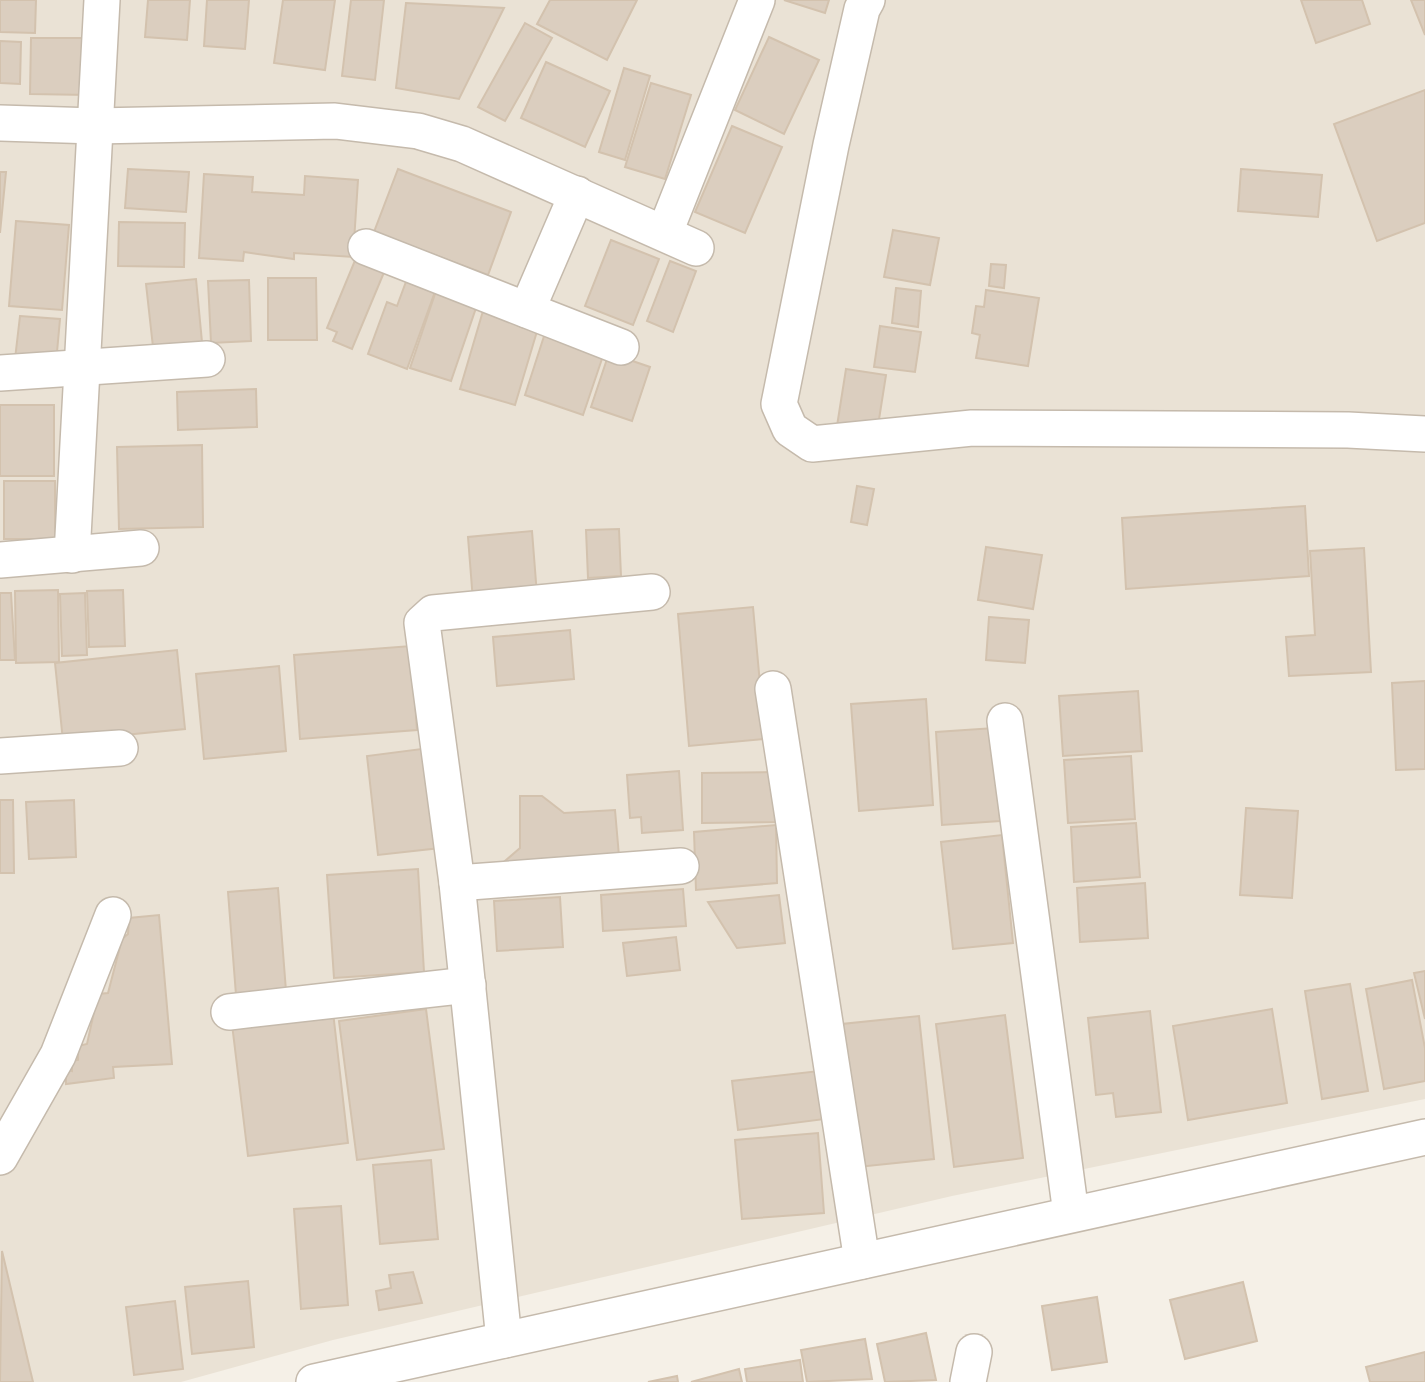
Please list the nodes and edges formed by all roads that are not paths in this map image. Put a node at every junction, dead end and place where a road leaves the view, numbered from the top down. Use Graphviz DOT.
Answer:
graph roads {
  1 [pos="102,0"];
  2 [pos="867,0"];
  3 [pos="754,1"];
  4 [pos="0,123"];
  5 [pos="95,126"];
  6 [pos="577,194"];
  7 [pos="665,232"];
  8 [pos="366,247"];
  9 [pos="696,248"];
  10 [pos="527,310"];
  11 [pos="621,347"];
  12 [pos="207,359"];
  13 [pos="82,368"];
  14 [pos="0,373"];
  15 [pos="1425,434"];
  16 [pos="141,548"];
  17 [pos="72,555"];
  18 [pos="0,560"];
  19 [pos="652,592"];
  20 [pos="773,689"];
  21 [pos="1005,720"];
  22 [pos="120,748"];
  23 [pos="0,756"];
  24 [pos="681,866"];
  25 [pos="457,883"];
  26 [pos="113,915"];
  27 [pos="467,985"];
  28 [pos="229,1012"];
  29 [pos="1425,1137"];
  30 [pos="0,1157"];
  31 [pos="1071,1214"];
  32 [pos="862,1261"];
  33 [pos="504,1340"];
  34 [pos="314,1382"];
  1 -- 5 [label="street"];
  2 -- 15 [label="street"];
  3 -- 7 [label="street"];
  4 -- 5 [label="street"];
  5 -- 6 [label="street"];
  5 -- 13 [label="street"];
  6 -- 7 [label="street"];
  6 -- 10 [label="street"];
  7 -- 9 [label="street"];
  8 -- 10 [label="street"];
  10 -- 11 [label="street"];
  12 -- 13 [label="street"];
  13 -- 14 [label="street"];
  13 -- 17 [label="street"];
  16 -- 17 [label="street"];
  17 -- 18 [label="street"];
  19 -- 25 [label="street"];
  20 -- 32 [label="street"];
  21 -- 31 [label="street"];
  22 -- 23 [label="street"];
  24 -- 25 [label="street"];
  25 -- 27 [label="street"];
  26 -- 30 [label="street"];
  27 -- 28 [label="street"];
  27 -- 33 [label="street"];
  29 -- 31 [label="street"];
  31 -- 32 [label="street"];
  32 -- 33 [label="street"];
  33 -- 34 [label="street"];
}
